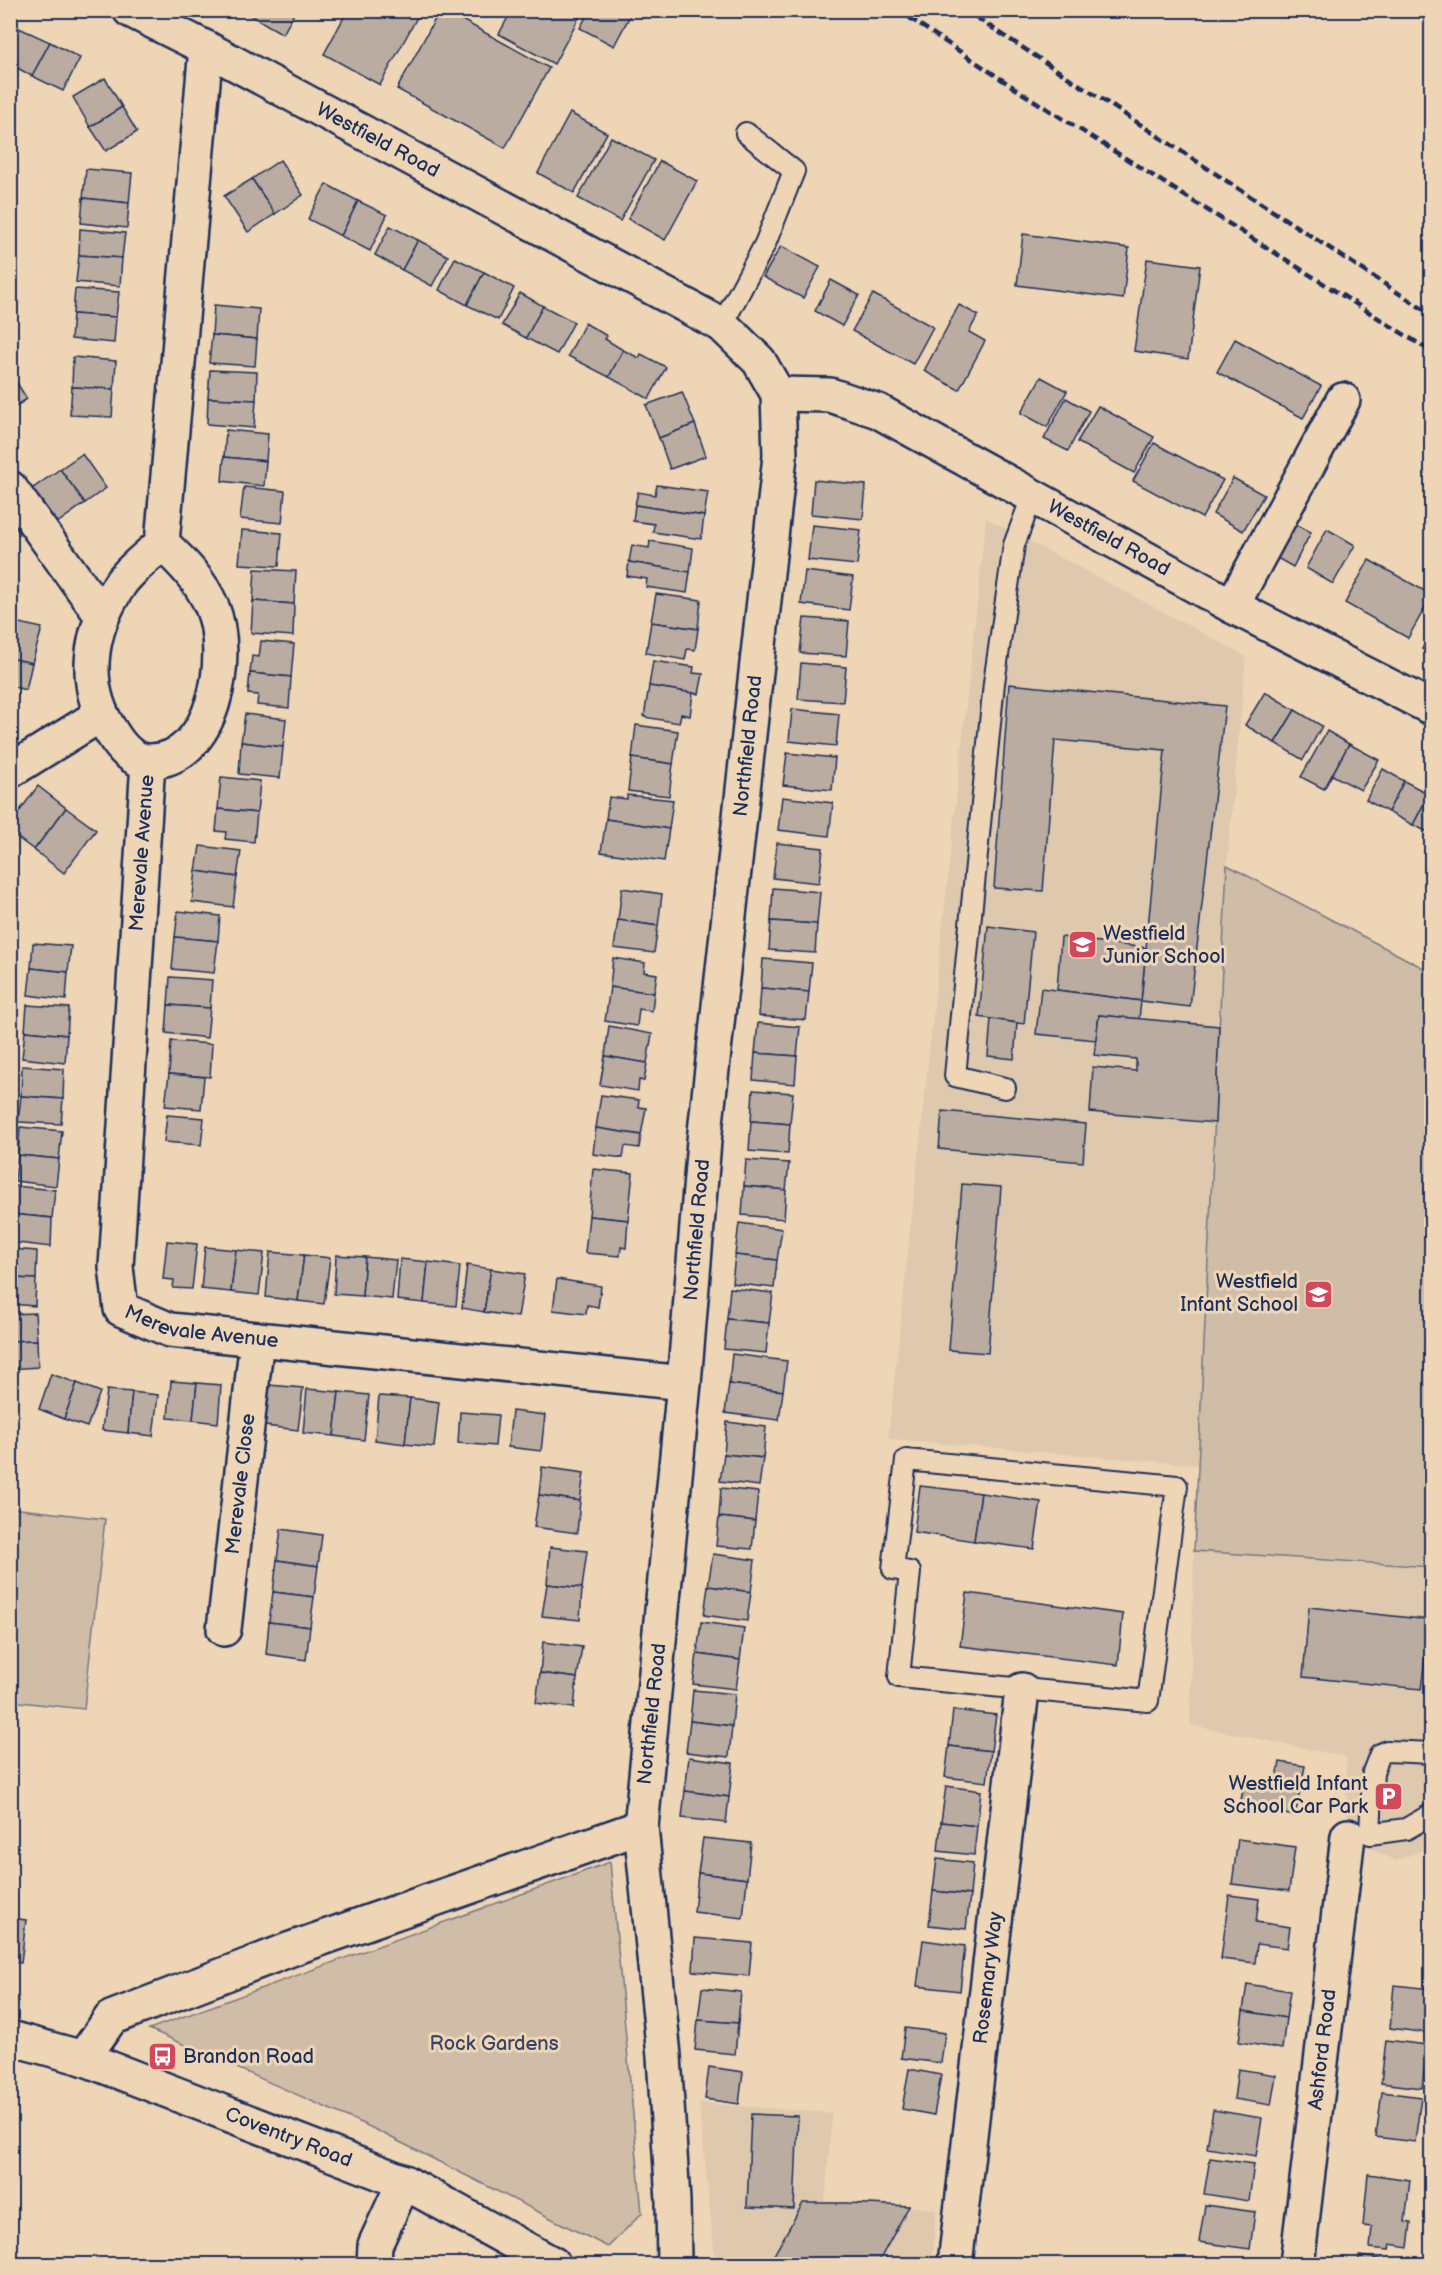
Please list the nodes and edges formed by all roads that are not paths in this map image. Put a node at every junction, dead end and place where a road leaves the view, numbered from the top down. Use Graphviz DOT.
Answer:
graph roads {
  1 [pos="130,10"];
  2 [pos="206,48"];
  3 [pos="746,134"];
  4 [pos="626,273"];
  5 [pos="722,325"];
  6 [pos="778,394"];
  7 [pos="1343,400"];
  8 [pos="10,488"];
  9 [pos="1032,497"];
  10 [pos="162,543"];
  11 [pos="1232,606"];
  12 [pos="102,616"];
  13 [pos="1431,708"];
  14 [pos="100,715"];
  15 [pos="148,762"];
  16 [pos="10,771"];
  17 [pos="1005,1089"];
  18 [pos="257,1338"];
  19 [pos="684,1383"];
  20 [pos="224,1629"];
  21 [pos="1022,1690"];
  22 [pos="1431,1753"];
  23 [pos="1431,1814"];
  24 [pos="641,1827"];
  25 [pos="1359,1835"];
  26 [pos="10,2038"];
  27 [pos="83,2058"];
  28 [pos="404,2182"];
  29 [pos="374,2265"];
  30 [pos="553,2265"];
  31 [pos="674,2265"];
  32 [pos="955,2265"];
  33 [pos="1297,2265"];
  1 -- 2 [label="street, Westfield Road"];
  2 -- 4 [label="street, Westfield Road"];
  2 -- 10 [label="street"];
  3 -- 5 [label="lane"];
  4 -- 5 [label="street, Northfield Road"];
  5 -- 6 [label="street, Northfield Road"];
  6 -- 9 [label="street, Westfield Road"];
  6 -- 19 [label="street, Northfield Road"];
  7 -- 11 [label="street"];
  8 -- 12 [label="street"];
  9 -- 11 [label="street, Westfield Road"];
  9 -- 17 [label="lane"];
  10 -- 12 [label="street"];
  10 -- 15 [label="street"];
  11 -- 13 [label="street, Westfield Road"];
  12 -- 14 [label="street"];
  14 -- 15 [label="street"];
  14 -- 16 [label="street"];
  15 -- 18 [label="street, Merevale Avenue"];
  18 -- 19 [label="street, Merevale Avenue"];
  18 -- 20 [label="street, Merevale Close"];
  19 -- 24 [label="street, Northfield Road"];
  21 -- 21 [label="lane"];
  21 -- 32 [label="street, Rosemary Way"];
  22 -- 25 [label="lane"];
  23 -- 25 [label="lane"];
  24 -- 27 [label="street"];
  24 -- 31 [label="street, Northfield Road"];
  25 -- 33 [label="street, Ashford Road"];
  26 -- 27 [label="street, Coventry Road"];
  27 -- 28 [label="street, Coventry Road"];
  28 -- 29 [label="street"];
  28 -- 30 [label="street, Coventry Road"];
}
